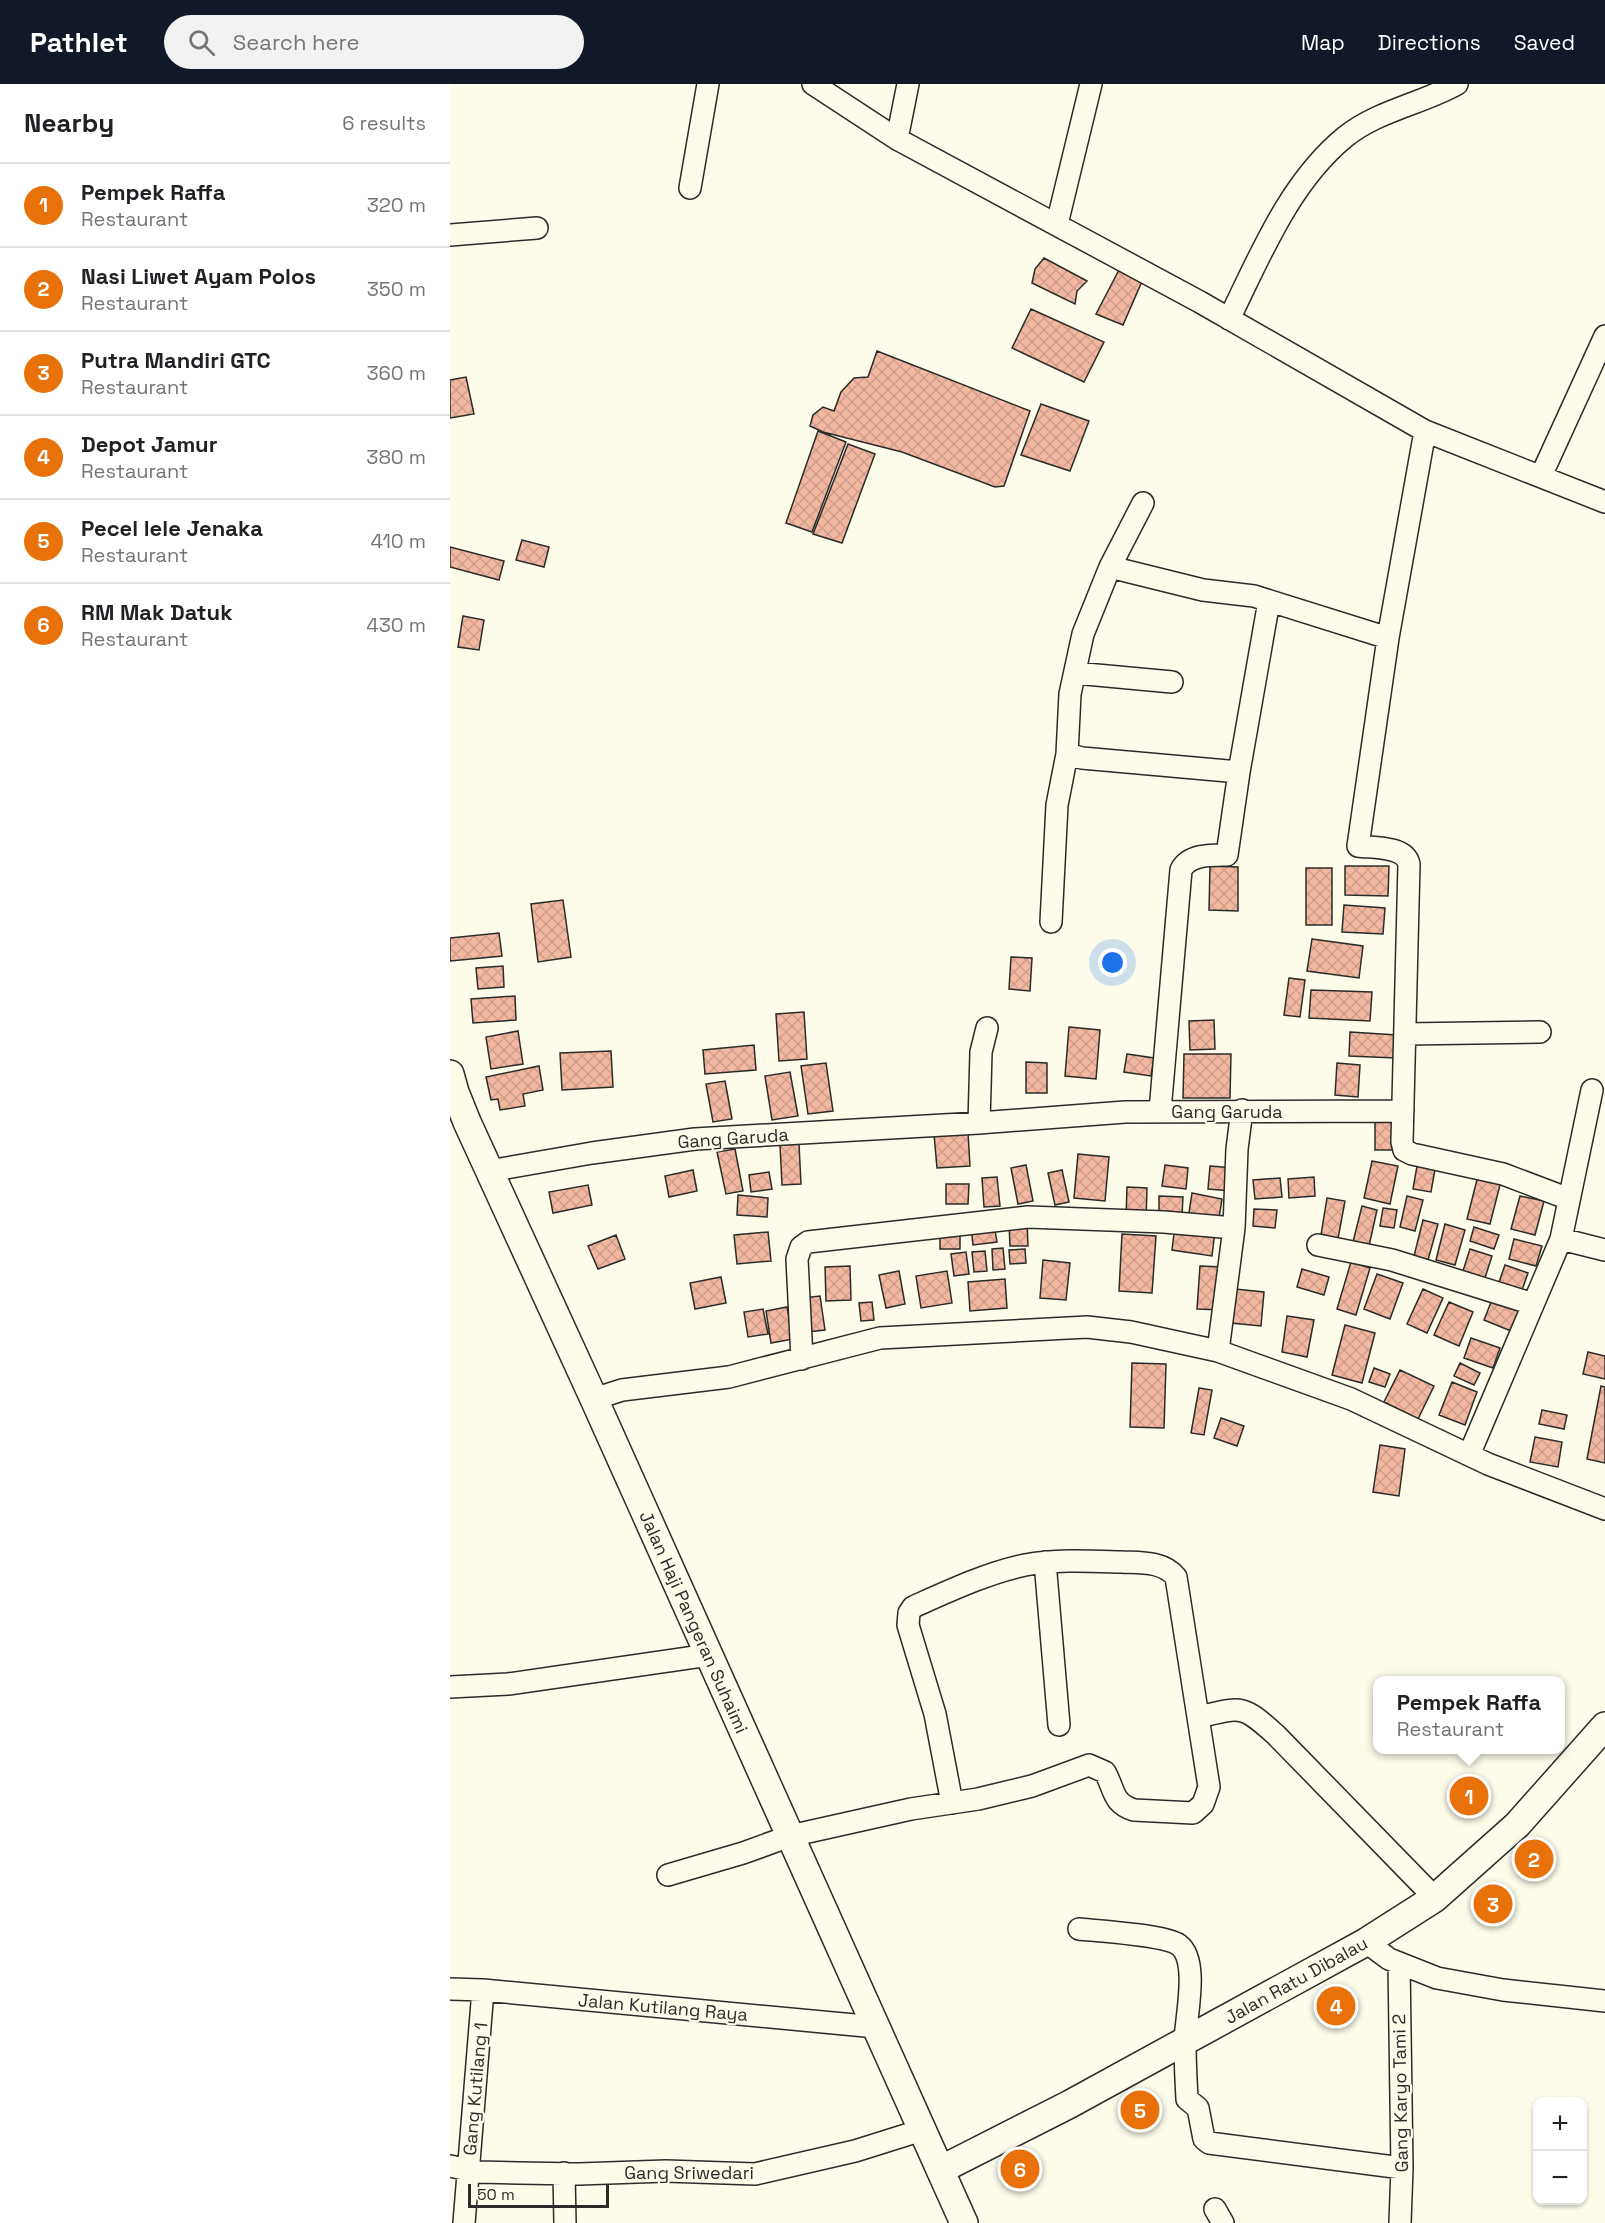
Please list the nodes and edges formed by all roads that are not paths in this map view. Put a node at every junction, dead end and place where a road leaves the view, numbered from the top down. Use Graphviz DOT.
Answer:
graph roads {
  1 [pos="708,84"];
  2 [pos="813,84"];
  3 [pos="908,84"];
  4 [pos="1091,84"];
  5 [pos="1457,84"];
  6 [pos="897,139"];
  7 [pos="690,188"];
  8 [pos="1057,224"];
  9 [pos="537,228"];
  10 [pos="450,235"];
  11 [pos="1229,318"];
  12 [pos="1605,336"];
  13 [pos="1600,358"];
  14 [pos="1425,431"];
  15 [pos="1541,476"];
  16 [pos="1605,502"];
  17 [pos="1143,503"];
  18 [pos="1110,567"];
  19 [pos="1269,601"];
  20 [pos="1388,638"];
  21 [pos="1075,673"];
  22 [pos="1172,682"];
  23 [pos="1066,754"];
  24 [pos="1239,772"];
  25 [pos="1052,922"];
  26 [pos="987,1028"];
  27 [pos="1540,1032"];
  28 [pos="1405,1034"];
  29 [pos="450,1074"];
  30 [pos="1592,1090"];
  31 [pos="1242,1110"];
  32 [pos="1160,1111"];
  33 [pos="1403,1111"];
  34 [pos="979,1123"];
  35 [pos="489,1171"];
  36 [pos="1569,1199"];
  37 [pos="1234,1228"];
  38 [pos="1561,1239"];
  39 [pos="1318,1245"];
  40 [pos="1605,1250"];
  41 [pos="1533,1304"];
  42 [pos="1218,1351"];
  43 [pos="802,1359"];
  44 [pos="594,1399"];
  45 [pos="1469,1455"];
  46 [pos="1605,1509"];
  47 [pos="1045,1562"];
  48 [pos="709,1655"];
  49 [pos="450,1687"];
  50 [pos="1198,1717"];
  51 [pos="1059,1725"];
  52 [pos="1605,1726"];
  53 [pos="952,1803"];
  54 [pos="790,1836"];
  55 [pos="668,1875"];
  56 [pos="1435,1898"];
  57 [pos="1079,1929"];
  58 [pos="1366,1942"];
  59 [pos="1399,1963"];
  60 [pos="450,1989"];
  61 [pos="483,1990"];
  62 [pos="1605,2001"];
  63 [pos="876,2027"];
  64 [pos="1185,2041"];
  65 [pos="922,2130"];
  66 [pos="459,2168"];
  67 [pos="1402,2168"];
  68 [pos="940,2170"];
  69 [pos="564,2173"];
  70 [pos="464,2223"];
  71 [pos="566,2223"];
  72 [pos="964,2223"];
  73 [pos="1400,2223"];
  1 -- 7 [label="street"];
  2 -- 6 [label="street"];
  3 -- 6 [label="street"];
  4 -- 8 [label="street"];
  5 -- 11 [label="street"];
  6 -- 8 [label="street"];
  8 -- 11 [label="street"];
  9 -- 10 [label="street"];
  11 -- 14 [label="street"];
  12 -- 13 [label="street"];
  13 -- 15 [label="street"];
  14 -- 15 [label="street"];
  14 -- 20 [label="street"];
  15 -- 16 [label="street"];
  17 -- 18 [label="street"];
  18 -- 19 [label="street"];
  18 -- 21 [label="street"];
  19 -- 20 [label="street"];
  19 -- 24 [label="street"];
  20 -- 28 [label="street"];
  21 -- 22 [label="street"];
  21 -- 23 [label="street"];
  23 -- 24 [label="street"];
  23 -- 25 [label="street"];
  24 -- 32 [label="street"];
  26 -- 34 [label="street"];
  27 -- 28 [label="street"];
  28 -- 33 [label="street"];
  29 -- 35 [label="main road, Jalan Haji Pangeran Suhaimi"];
  30 -- 36 [label="street"];
  31 -- 32 [label="street, Gang Garuda"];
  31 -- 33 [label="street, Gang Garuda"];
  31 -- 37 [label="street"];
  32 -- 34 [label="street, Gang Garuda"];
  33 -- 36 [label="street"];
  34 -- 35 [label="street, Gang Garuda"];
  35 -- 44 [label="main road, Jalan Haji Pangeran Suhaimi"];
  36 -- 38 [label="street"];
  37 -- 42 [label="street"];
  37 -- 43 [label="street"];
  38 -- 40 [label="street"];
  38 -- 41 [label="street"];
  39 -- 41 [label="street"];
  41 -- 45 [label="street"];
  42 -- 43 [label="street"];
  42 -- 45 [label="street"];
  43 -- 44 [label="street"];
  44 -- 48 [label="main road, Jalan Haji Pangeran Suhaimi"];
  45 -- 46 [label="street"];
  47 -- 50 [label="street"];
  47 -- 51 [label="street"];
  47 -- 53 [label="street"];
  48 -- 49 [label="street"];
  48 -- 54 [label="main road, Jalan Haji Pangeran Suhaimi"];
  50 -- 53 [label="street"];
  50 -- 56 [label="street"];
  52 -- 56 [label="main road, Jalan Ratu Dibalau"];
  53 -- 54 [label="street"];
  54 -- 55 [label="street"];
  54 -- 63 [label="main road, Jalan Haji Pangeran Suhaimi"];
  56 -- 58 [label="main road, Jalan Ratu Dibalau"];
  57 -- 64 [label="street"];
  58 -- 59 [label="street"];
  58 -- 64 [label="main road, Jalan Ratu Dibalau"];
  59 -- 62 [label="street"];
  59 -- 67 [label="street, Gang Karyo Tami 2"];
  60 -- 61 [label="street, Jalan Kutilang Raya"];
  61 -- 63 [label="street, Jalan Kutilang Raya"];
  61 -- 66 [label="street, Gang Kutilang 1"];
  63 -- 65 [label="main road, Jalan Haji Pangeran Suhaimi"];
  64 -- 67 [label="street"];
  64 -- 68 [label="main road, Jalan Ratu Dibalau"];
  65 -- 68 [label="main road, Jalan Haji Pangeran Suhaimi"];
  65 -- 69 [label="street, Gang Sriwedari"];
  66 -- 69 [label="street, Gang Sriwedari"];
  66 -- 70 [label="street, Gang Kutilang 1"];
  67 -- 73 [label="street, Gang Karyo Tami 2"];
  68 -- 72 [label="main road, Jalan Haji Pangeran Suhaimi"];
  69 -- 71 [label="street"];
}
